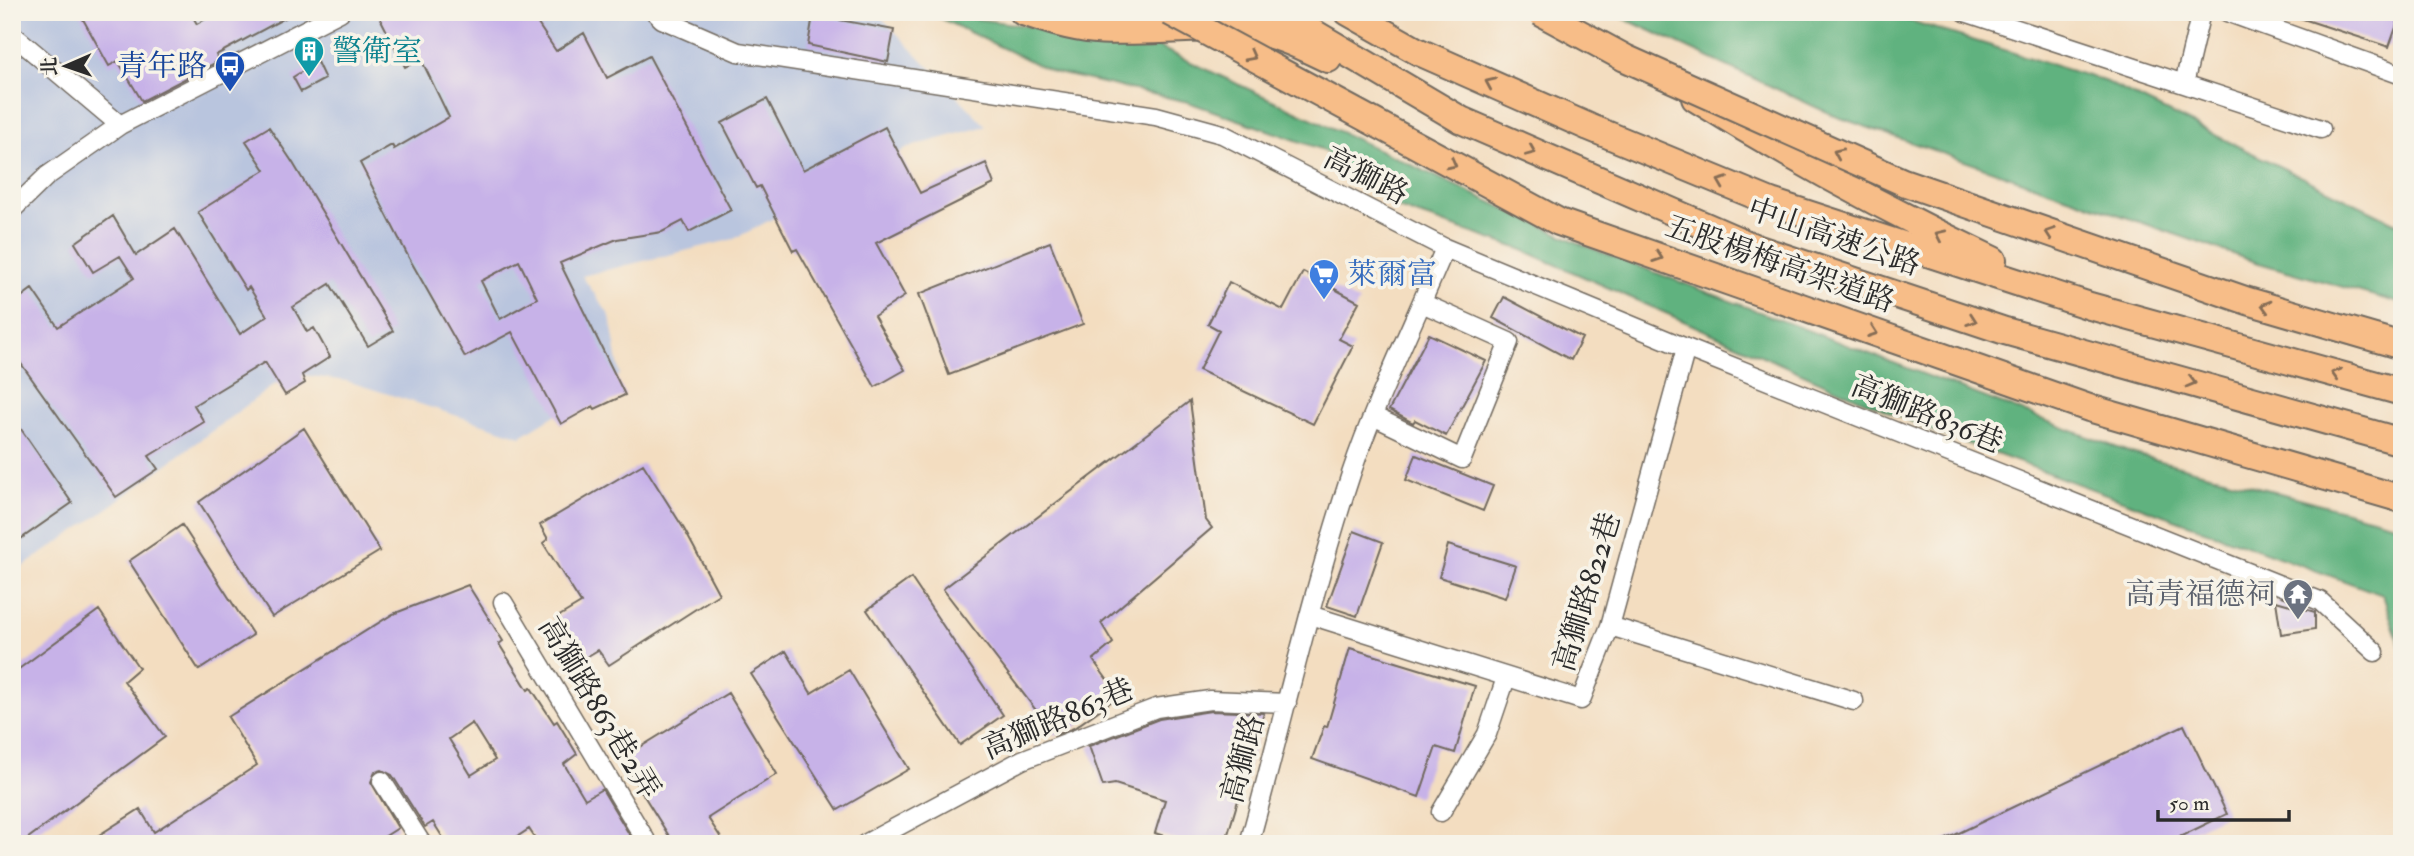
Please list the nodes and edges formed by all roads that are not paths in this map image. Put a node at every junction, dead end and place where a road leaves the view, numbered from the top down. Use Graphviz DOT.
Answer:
graph roads {
  1 [pos="340,12"];
  2 [pos="655,12"];
  3 [pos="1023,12"];
  4 [pos="1170,12"];
  5 [pos="1278,12"];
  6 [pos="1348,12"];
  7 [pos="1540,12"];
  8 [pos="1557,12"];
  9 [pos="1965,12"];
  10 [pos="2201,12"];
  11 [pos="2227,12"];
  12 [pos="12,34"];
  13 [pos="2402,75"];
  14 [pos="2183,84"];
  15 [pos="1461,120"];
  16 [pos="120,125"];
  17 [pos="2321,129"];
  18 [pos="12,210"];
  19 [pos="1445,248"];
  20 [pos="1422,303"];
  21 [pos="2090,306"];
  22 [pos="2402,346"];
  23 [pos="1686,348"];
  24 [pos="2402,392"];
  25 [pos="1373,415"];
  26 [pos="2402,442"];
  27 [pos="2402,499"];
  28 [pos="503,601"];
  29 [pos="1310,615"];
  30 [pos="1610,626"];
  31 [pos="2375,652"];
  32 [pos="1506,678"];
  33 [pos="1854,701"];
  34 [pos="1287,703"];
  35 [pos="382,781"];
  36 [pos="1441,812"];
  37 [pos="422,844"];
  38 [pos="648,844"];
  39 [pos="865,844"];
  40 [pos="1249,844"];
  1 -- 16 [label="street"];
  2 -- 19 [label="street, 高獅路"];
  3 -- 15 [label="highway"];
  4 -- 27 [label="highway, 五股楊梅高架道路, one-way, bridge"];
  5 -- 15 [label="highway, 中山高速公路"];
  21 -- 6 [label="highway, 中山高速公路, one-way"];
  22 -- 7 [label="highway, one-way, bridge"];
  21 -- 8 [label="highway, one-way"];
  9 -- 14 [label="street"];
  10 -- 14 [label="street"];
  11 -- 13 [label="street"];
  12 -- 16 [label="street"];
  14 -- 17 [label="street"];
  15 -- 26 [label="highway, 中山高速公路, one-way"];
  16 -- 18 [label="street"];
  19 -- 20 [label="street, 高獅路"];
  19 -- 23 [label="street, 高獅路836巷"];
  20 -- 25 [label="street, 高獅路"];
  20 -- 25 [label="street"];
  24 -- 21 [label="highway, 中山高速公路, one-way"];
  23 -- 30 [label="street, 高獅路822巷"];
  23 -- 31 [label="street, 高獅路836巷"];
  25 -- 29 [label="street, 高獅路"];
  28 -- 38 [label="street, 高獅路863巷2弄"];
  29 -- 32 [label="street, 高獅路822巷"];
  29 -- 34 [label="street, 高獅路"];
  30 -- 32 [label="street, 高獅路822巷"];
  30 -- 33 [label="street"];
  32 -- 36 [label="street"];
  34 -- 39 [label="street, 高獅路863巷"];
  34 -- 40 [label="street, 高獅路"];
  35 -- 37 [label="street"];
}
